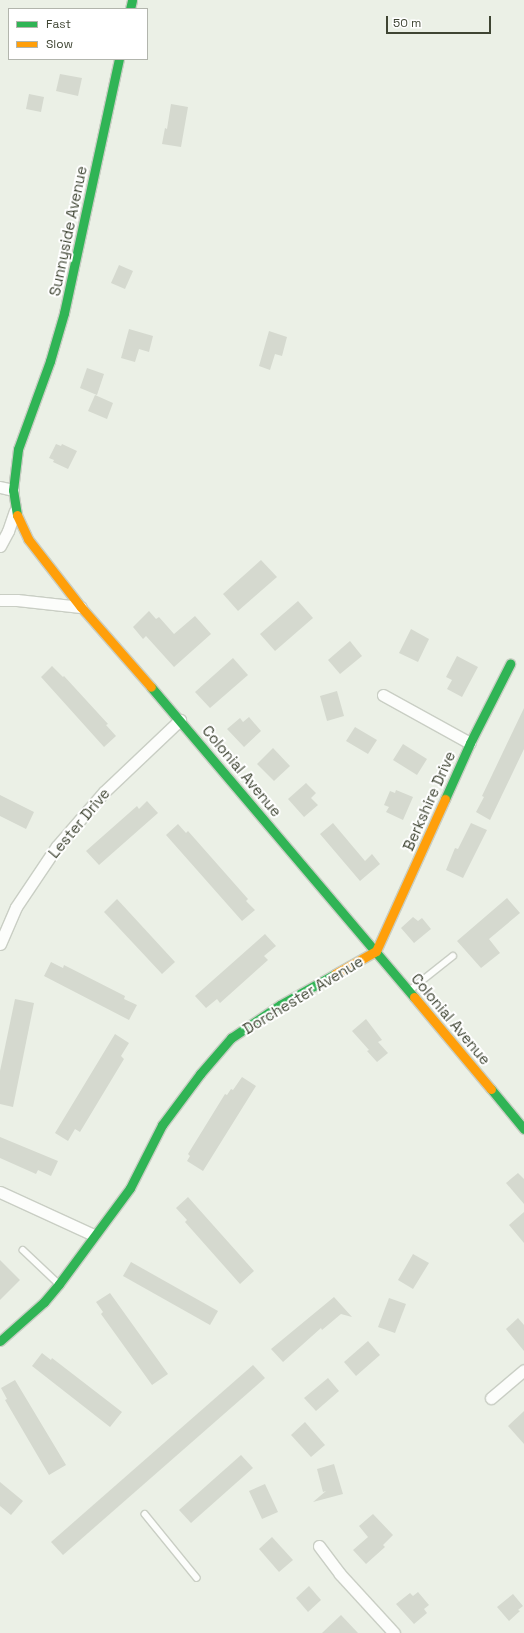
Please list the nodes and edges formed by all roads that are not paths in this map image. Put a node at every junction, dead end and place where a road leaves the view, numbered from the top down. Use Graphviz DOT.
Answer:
graph roads {
  1 [pos="119,60"];
  2 [pos="33,406"];
  3 [pos="0,487"];
  4 [pos="13,490"];
  5 [pos="15,511"];
  6 [pos="0,546"];
  7 [pos="0,600"];
  8 [pos="81,607"];
  9 [pos="510,664"];
  10 [pos="382,695"];
  11 [pos="180,720"];
  12 [pos="470,743"];
  13 [pos="0,944"];
  14 [pos="376,951"];
  15 [pos="453,956"];
  16 [pos="409,991"];
  17 [pos="524,1129"];
  18 [pos="0,1192"];
  19 [pos="94,1235"];
  20 [pos="23,1250"];
  21 [pos="59,1284"];
  22 [pos="0,1341"];
  23 [pos="524,1370"];
  24 [pos="491,1398"];
  25 [pos="145,1514"];
  26 [pos="319,1546"];
  27 [pos="197,1578"];
  28 [pos="394,1633"];
  1 -- 2 [label="street, Sunnyside Avenue"];
  2 -- 4 [label="street, Colonial Avenue"];
  3 -- 4 [label="street"];
  4 -- 5 [label="street, Colonial Avenue"];
  5 -- 6 [label="street"];
  5 -- 8 [label="street, Colonial Avenue"];
  7 -- 8 [label="street"];
  8 -- 11 [label="street, Colonial Avenue"];
  9 -- 12 [label="street, Berkshire Drive"];
  10 -- 12 [label="street"];
  11 -- 13 [label="street, Lester Drive"];
  11 -- 14 [label="street, Colonial Avenue"];
  12 -- 14 [label="street, Berkshire Drive"];
  14 -- 16 [label="street, Colonial Avenue"];
  14 -- 19 [label="street, Dorchester Avenue"];
  15 -- 16 [label="lane"];
  16 -- 17 [label="street, Colonial Avenue"];
  18 -- 19 [label="street"];
  19 -- 21 [label="street, Dorchester Avenue"];
  20 -- 21 [label="lane"];
  21 -- 22 [label="street, Dorchester Avenue"];
  23 -- 24 [label="street"];
  25 -- 27 [label="lane"];
  26 -- 28 [label="street"];
}
